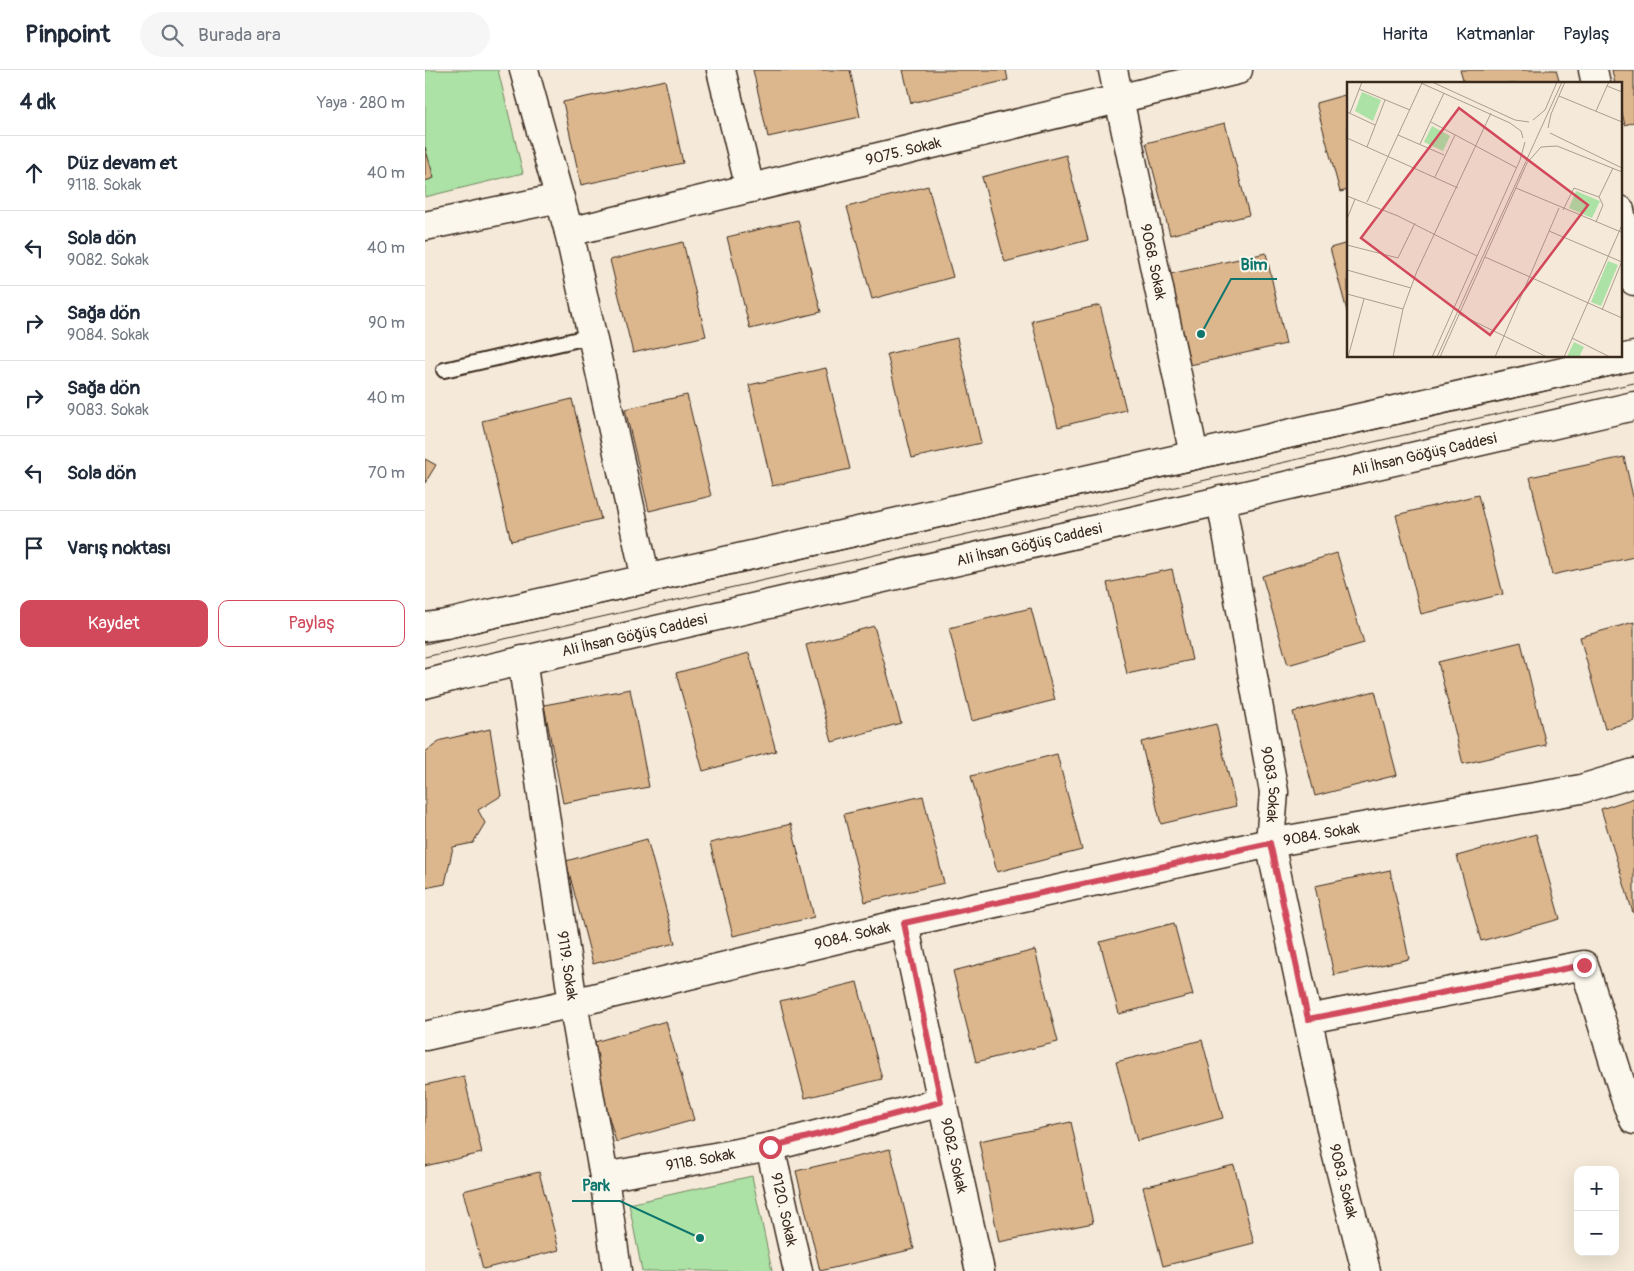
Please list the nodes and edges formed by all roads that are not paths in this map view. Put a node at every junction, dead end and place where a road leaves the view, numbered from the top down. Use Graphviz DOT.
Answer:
graph roads {
  1 [pos="524,70"];
  2 [pos="721,70"];
  3 [pos="1113,70"];
  4 [pos="1238,70"];
  5 [pos="1119,99"];
  6 [pos="750,188"];
  7 [pos="560,198"];
  8 [pos="1621,215"];
  9 [pos="425,226"];
  10 [pos="569,232"];
  11 [pos="1634,281"];
  12 [pos="592,336"];
  13 [pos="1634,356"];
  14 [pos="444,370"];
  15 [pos="1634,406"];
  16 [pos="1194,455"];
  17 [pos="1221,500"];
  18 [pos="646,579"];
  19 [pos="425,627"];
  20 [pos="522,660"];
  21 [pos="425,684"];
  22 [pos="1634,773"];
  23 [pos="1270,843"];
  24 [pos="904,923"];
  25 [pos="573,1003"];
  26 [pos="1308,1019"];
  27 [pos="425,1036"];
  28 [pos="941,1102"];
  29 [pos="1634,1120"];
  30 [pos="770,1147"];
  31 [pos="604,1178"];
  32 [pos="617,1271"];
  33 [pos="798,1271"];
  34 [pos="980,1271"];
  35 [pos="1366,1271"];
  1 -- 7 [label="street"];
  2 -- 6 [label="street"];
  3 -- 5 [label="street, 9068. Sokak"];
  4 -- 5 [label="street, 9075. Sokak"];
  5 -- 6 [label="street, 9075. Sokak"];
  5 -- 16 [label="street, 9068. Sokak"];
  6 -- 10 [label="street, 9075. Sokak"];
  7 -- 9 [label="street"];
  7 -- 10 [label="street"];
  8 -- 11 [label="street"];
  10 -- 12 [label="street"];
  12 -- 14 [label="lane"];
  12 -- 18 [label="street"];
  13 -- 16 [label="street"];
  15 -- 17 [label="street, Ali İhsan Göğüş Caddesi"];
  16 -- 18 [label="street"];
  17 -- 20 [label="street, Ali İhsan Göğüş Caddesi"];
  17 -- 23 [label="street, 9083. Sokak"];
  18 -- 19 [label="street"];
  20 -- 21 [label="street, Ali İhsan Göğüş Caddesi"];
  20 -- 25 [label="street, 9119. Sokak"];
  22 -- 23 [label="street, 9084. Sokak"];
  23 -- 24 [label="street, 9084. Sokak"];
  23 -- 26 [label="street, 9083. Sokak"];
  24 -- 25 [label="street, 9084. Sokak"];
  24 -- 28 [label="street, 9082. Sokak"];
  25 -- 27 [label="street, 9084. Sokak"];
  25 -- 31 [label="street, 9119. Sokak"];
  26 -- 29 [label="street"];
  26 -- 35 [label="street, 9083. Sokak"];
  28 -- 30 [label="street, 9118. Sokak"];
  28 -- 34 [label="street, 9082. Sokak"];
  30 -- 31 [label="street, 9118. Sokak"];
  30 -- 33 [label="street, 9120. Sokak"];
  31 -- 32 [label="street, 9119. Sokak"];
}
